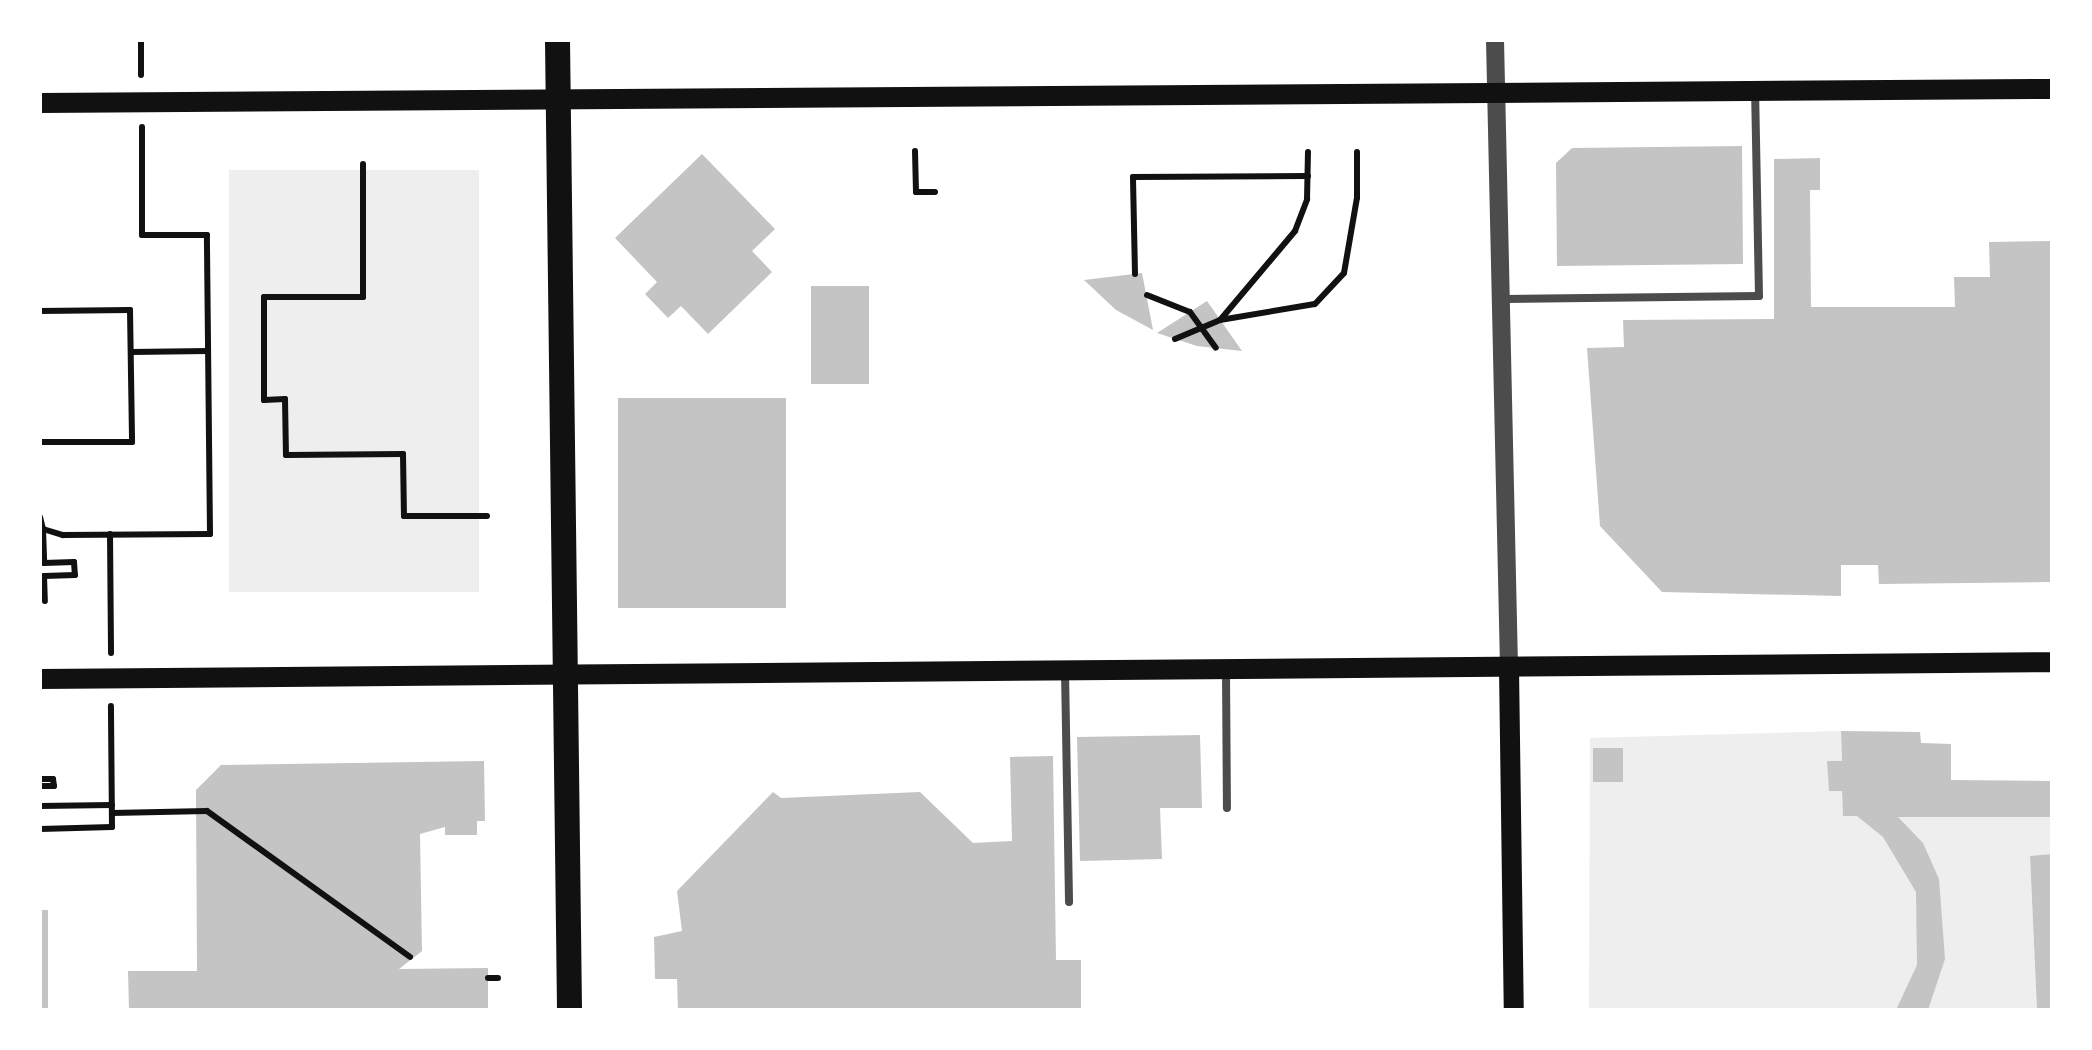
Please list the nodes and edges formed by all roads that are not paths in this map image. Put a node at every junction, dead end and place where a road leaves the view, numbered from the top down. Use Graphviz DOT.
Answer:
graph roads {
  1 [pos="557,40"];
  2 [pos="1495,40"];
  3 [pos="2052,89"];
  4 [pos="1754,91"];
  5 [pos="1494,93"];
  6 [pos="558,98"];
  7 [pos="40,103"];
  8 [pos="1500,300"];
  9 [pos="2052,662"];
  10 [pos="1510,668"];
  11 [pos="1226,670"];
  12 [pos="1065,671"];
  13 [pos="564,674"];
  14 [pos="40,679"];
  15 [pos="1226,808"];
  16 [pos="1070,902"];
  17 [pos="569,1010"];
  18 [pos="1514,1010"];
  1 -- 6 [label="main road"];
  2 -- 5 [label="street"];
  3 -- 4 [label="main road"];
  4 -- 5 [label="main road"];
  4 -- 8 [label="lane"];
  5 -- 6 [label="main road"];
  5 -- 8 [label="street"];
  6 -- 7 [label="main road"];
  6 -- 13 [label="main road"];
  8 -- 10 [label="street"];
  9 -- 10 [label="main road"];
  10 -- 11 [label="main road"];
  10 -- 18 [label="main road"];
  11 -- 12 [label="main road"];
  11 -- 15 [label="lane"];
  12 -- 13 [label="main road"];
  12 -- 16 [label="lane"];
  13 -- 14 [label="main road"];
  13 -- 17 [label="main road"];
}
